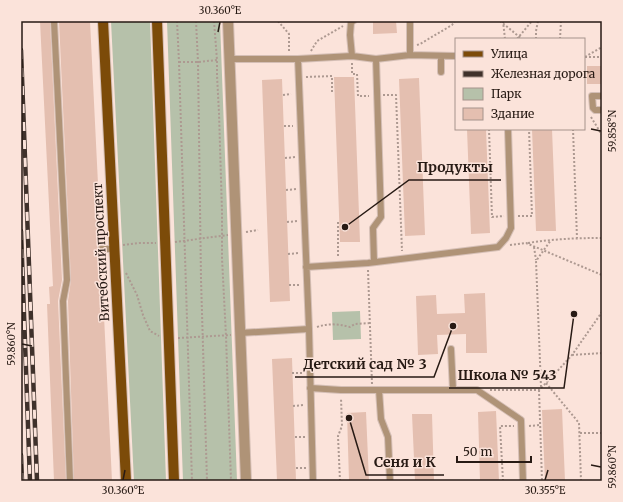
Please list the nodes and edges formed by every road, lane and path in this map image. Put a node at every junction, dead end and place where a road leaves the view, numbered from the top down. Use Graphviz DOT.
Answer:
graph roads {
  1 [pos="54,21"];
  2 [pos="103,21"];
  3 [pos="157,21"];
  4 [pos="176,21"];
  5 [pos="196,21"];
  6 [pos="214,21"];
  7 [pos="228,21"];
  8 [pos="278,21"];
  9 [pos="352,21"];
  10 [pos="410,21"];
  11 [pos="455,21"];
  12 [pos="532,21"];
  13 [pos="538,21"];
  14 [pos="561,21"];
  15 [pos="502,22"];
  16 [pos="505,38"];
  17 [pos="518,38"];
  18 [pos="536,38"];
  19 [pos="560,38"];
  20 [pos="602,47"];
  21 [pos="410,48"];
  22 [pos="410,55"];
  23 [pos="352,56"];
  24 [pos="441,56"];
  25 [pos="455,56"];
  26 [pos="585,56"];
  27 [pos="585,57"];
  28 [pos="602,57"];
  29 [pos="307,58"];
  30 [pos="230,59"];
  31 [pos="289,59"];
  32 [pos="298,59"];
  33 [pos="376,59"];
  34 [pos="217,60"];
  35 [pos="179,62"];
  36 [pos="198,62"];
  37 [pos="441,72"];
  38 [pos="298,77"];
  39 [pos="332,93"];
  40 [pos="378,95"];
  41 [pos="602,96"];
  42 [pos="602,110"];
  43 [pos="591,116"];
  44 [pos="597,127"];
  45 [pos="602,129"];
  46 [pos="489,130"];
  47 [pos="508,130"];
  48 [pos="529,130"];
  49 [pos="573,130"];
  50 [pos="602,135"];
  51 [pos="511,216"];
  52 [pos="338,222"];
  53 [pos="258,230"];
  54 [pos="236,234"];
  55 [pos="222,236"];
  56 [pos="577,238"];
  57 [pos="602,238"];
  58 [pos="200,239"];
  59 [pos="551,240"];
  60 [pos="184,241"];
  61 [pos="165,243"];
  62 [pos="526,243"];
  63 [pos="498,246"];
  64 [pos="534,247"];
  65 [pos="101,249"];
  66 [pos="114,249"];
  67 [pos="543,251"];
  68 [pos="306,253"];
  69 [pos="288,254"];
  70 [pos="402,258"];
  71 [pos="536,261"];
  72 [pos="371,262"];
  73 [pos="339,266"];
  74 [pos="306,267"];
  75 [pos="602,275"];
  76 [pos="307,285"];
  77 [pos="289,286"];
  78 [pos="602,312"];
  79 [pos="370,323"];
  80 [pos="324,325"];
  81 [pos="309,329"];
  82 [pos="240,333"];
  83 [pos="451,349"];
  84 [pos="602,353"];
  85 [pos="572,355"];
  86 [pos="292,373"];
  87 [pos="310,374"];
  88 [pos="546,383"];
  89 [pos="310,388"];
  90 [pos="540,389"];
  91 [pos="341,390"];
  92 [pos="376,390"];
  93 [pos="452,390"];
  94 [pos="477,390"];
  95 [pos="311,404"];
  96 [pos="293,406"];
  97 [pos="540,425"];
  98 [pos="521,426"];
  99 [pos="580,433"];
  100 [pos="602,433"];
  101 [pos="70,481"];
  102 [pos="126,481"];
  103 [pos="174,481"];
  104 [pos="192,481"];
  105 [pos="207,481"];
  106 [pos="231,481"];
  107 [pos="246,481"];
  108 [pos="313,481"];
  109 [pos="340,481"];
  110 [pos="390,481"];
  111 [pos="502,481"];
  112 [pos="523,481"];
  113 [pos="542,481"];
  114 [pos="580,481"];
  1 -- 101 [label="lane"];
  2 -- 66 [label="main road, Витебский проспект"];
  3 -- 61 [label="main road"];
  4 -- 35 [label="path"];
  5 -- 36 [label="path"];
  6 -- 34 [label="path"];
  7 -- 30 [label="street"];
  8 -- 31 [label="path"];
  9 -- 23 [label="lane"];
  9 -- 29 [label="path"];
  10 -- 21 [label="lane"];
  11 -- 21 [label="path"];
  12 -- 17 [label="path"];
  13 -- 18 [label="path"];
  14 -- 19 [label="path"];
  15 -- 16 [label="path"];
  15 -- 17 [label="path"];
  20 -- 26 [label="path"];
  21 -- 22 [label="lane"];
  22 -- 24 [label="lane"];
  22 -- 33 [label="lane"];
  23 -- 29 [label="lane"];
  23 -- 33 [label="lane"];
  23 -- 40 [label="path"];
  24 -- 25 [label="lane"];
  24 -- 37 [label="lane"];
  27 -- 28 [label="path"];
  29 -- 32 [label="lane"];
  30 -- 31 [label="lane"];
  30 -- 54 [label="street"];
  31 -- 32 [label="lane"];
  32 -- 38 [label="lane"];
  33 -- 40 [label="lane"];
  34 -- 36 [label="path"];
  34 -- 55 [label="path"];
  35 -- 36 [label="path"];
  35 -- 60 [label="path"];
  36 -- 58 [label="path"];
  38 -- 39 [label="path"];
  38 -- 68 [label="lane"];
  40 -- 70 [label="path"];
  40 -- 72 [label="lane"];
  41 -- 42 [label="lane"];
  43 -- 44 [label="path"];
  44 -- 45 [label="path"];
  44 -- 50 [label="path"];
  46 -- 51 [label="path"];
  47 -- 51 [label="lane"];
  48 -- 51 [label="path"];
  49 -- 56 [label="path"];
  51 -- 63 [label="lane"];
  52 -- 73 [label="path"];
  53 -- 54 [label="path"];
  54 -- 55 [label="path"];
  54 -- 82 [label="street"];
  55 -- 58 [label="path"];
  55 -- 106 [label="path"];
  56 -- 57 [label="path"];
  56 -- 59 [label="path"];
  58 -- 60 [label="path"];
  58 -- 105 [label="path"];
  59 -- 62 [label="path"];
  59 -- 67 [label="path"];
  60 -- 61 [label="path"];
  60 -- 104 [label="path"];
  61 -- 66 [label="path"];
  61 -- 103 [label="main road"];
  62 -- 63 [label="path"];
  62 -- 64 [label="path"];
  63 -- 70 [label="lane"];
  64 -- 67 [label="path"];
  64 -- 71 [label="path"];
  65 -- 66 [label="lane"];
  66 -- 102 [label="main road, Витебский проспект"];
  67 -- 71 [label="path"];
  67 -- 75 [label="path"];
  68 -- 69 [label="path"];
  68 -- 74 [label="lane"];
  70 -- 72 [label="lane"];
  71 -- 90 [label="path"];
  72 -- 73 [label="lane"];
  72 -- 79 [label="path"];
  73 -- 74 [label="lane"];
  74 -- 76 [label="lane"];
  76 -- 77 [label="path"];
  76 -- 81 [label="lane"];
  78 -- 85 [label="path"];
  79 -- 80 [label="path"];
  79 -- 92 [label="path"];
  81 -- 82 [label="lane"];
  81 -- 87 [label="lane"];
  82 -- 107 [label="street"];
  83 -- 93 [label="lane"];
  84 -- 85 [label="path"];
  85 -- 88 [label="path"];
  86 -- 87 [label="path"];
  87 -- 89 [label="lane"];
  88 -- 90 [label="path"];
  88 -- 99 [label="path"];
  89 -- 91 [label="lane"];
  89 -- 95 [label="lane"];
  90 -- 94 [label="path"];
  90 -- 97 [label="path"];
  91 -- 92 [label="lane"];
  91 -- 109 [label="path"];
  92 -- 93 [label="lane"];
  92 -- 110 [label="lane"];
  93 -- 94 [label="lane"];
  94 -- 98 [label="lane"];
  95 -- 96 [label="path"];
  95 -- 108 [label="lane"];
  97 -- 98 [label="path"];
  97 -- 113 [label="path"];
  98 -- 111 [label="path"];
  98 -- 112 [label="lane"];
  99 -- 100 [label="path"];
  99 -- 114 [label="path"];
}
